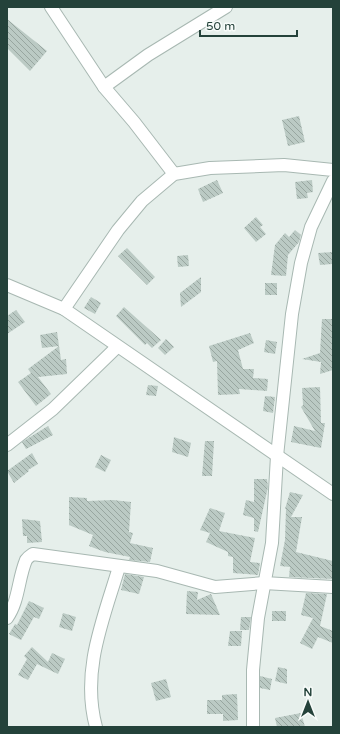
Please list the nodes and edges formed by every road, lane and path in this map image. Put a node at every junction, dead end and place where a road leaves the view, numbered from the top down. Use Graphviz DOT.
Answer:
graph roads {
  1 [pos="51,7"];
  2 [pos="226,7"];
  3 [pos="104,87"];
  4 [pos="333,170"];
  5 [pos="174,174"];
  6 [pos="333,181"];
  7 [pos="7,285"];
  8 [pos="64,309"];
  9 [pos="117,347"];
  10 [pos="7,445"];
  11 [pos="277,456"];
  12 [pos="333,494"];
  13 [pos="119,567"];
  14 [pos="264,583"];
  15 [pos="333,587"];
  16 [pos="7,618"];
  17 [pos="96,727"];
  18 [pos="253,727"];
  1 -- 3 [label="street"];
  2 -- 3 [label="street"];
  3 -- 5 [label="street"];
  4 -- 5 [label="street"];
  5 -- 8 [label="street"];
  6 -- 11 [label="street"];
  7 -- 8 [label="street"];
  8 -- 9 [label="street"];
  9 -- 10 [label="street"];
  9 -- 11 [label="street"];
  11 -- 12 [label="street"];
  11 -- 14 [label="street"];
  13 -- 14 [label="street"];
  13 -- 16 [label="street"];
  13 -- 17 [label="street"];
  14 -- 15 [label="street"];
  14 -- 18 [label="street"];
}
